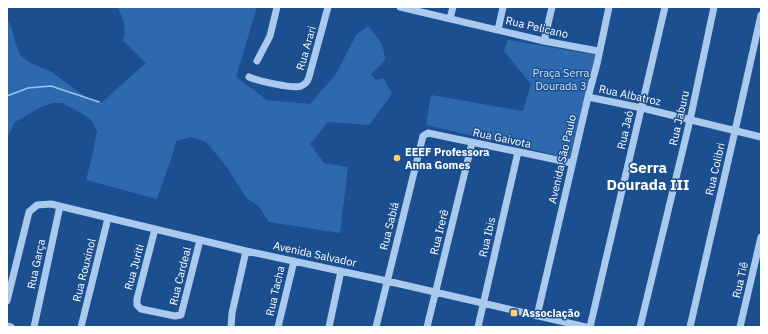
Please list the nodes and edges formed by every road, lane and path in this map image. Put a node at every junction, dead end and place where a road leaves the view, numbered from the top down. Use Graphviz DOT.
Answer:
graph roads {
  1 [pos="277,7"];
  2 [pos="328,7"];
  3 [pos="401,7"];
  4 [pos="453,7"];
  5 [pos="503,7"];
  6 [pos="552,7"];
  7 [pos="609,7"];
  8 [pos="665,7"];
  9 [pos="714,7"];
  10 [pos="761,15"];
  11 [pos="450,18"];
  12 [pos="498,30"];
  13 [pos="544,41"];
  14 [pos="598,51"];
  15 [pos="257,61"];
  16 [pos="249,77"];
  17 [pos="588,97"];
  18 [pos="642,108"];
  19 [pos="690,120"];
  20 [pos="736,131"];
  21 [pos="428,133"];
  22 [pos="761,137"];
  23 [pos="472,143"];
  24 [pos="518,152"];
  25 [pos="572,163"];
  26 [pos="60,206"];
  27 [pos="108,218"];
  28 [pos="155,229"];
  29 [pos="761,237"];
  30 [pos="200,240"];
  31 [pos="246,251"];
  32 [pos="294,261"];
  33 [pos="341,271"];
  34 [pos="387,281"];
  35 [pos="436,292"];
  36 [pos="7,301"];
  37 [pos="484,304"];
  38 [pos="179,316"];
  39 [pos="537,316"];
  40 [pos="34,327"];
  41 [pos="81,327"];
  42 [pos="231,327"];
  43 [pos="278,327"];
  44 [pos="329,327"];
  45 [pos="376,327"];
  46 [pos="427,327"];
  47 [pos="478,327"];
  48 [pos="586,327"];
  49 [pos="590,327"];
  50 [pos="640,327"];
  51 [pos="690,327"];
  52 [pos="740,327"];
  1 -- 15 [label="street"];
  2 -- 16 [label="street, Rua Arari"];
  3 -- 11 [label="street, Rua Pelicano"];
  4 -- 11 [label="street"];
  5 -- 12 [label="street"];
  6 -- 13 [label="street"];
  7 -- 14 [label="street, Avenida São Paulo"];
  8 -- 18 [label="street, Rua Jaó"];
  9 -- 19 [label="street, Rua Jaburu"];
  10 -- 20 [label="street, Rua Colibri"];
  11 -- 12 [label="street, Rua Pelicano"];
  12 -- 13 [label="street, Rua Pelicano"];
  13 -- 14 [label="street, Rua Pelicano"];
  14 -- 17 [label="street, Avenida São Paulo"];
  17 -- 18 [label="street, Rua Albatroz"];
  17 -- 25 [label="street, Avenida São Paulo"];
  18 -- 19 [label="street, Rua Albatroz"];
  18 -- 49 [label="street, Rua Jaó"];
  19 -- 20 [label="street, Rua Albatroz"];
  19 -- 50 [label="street, Rua Jaburu"];
  20 -- 22 [label="street, Rua Albatroz"];
  20 -- 51 [label="street, Rua Colibri"];
  21 -- 23 [label="street, Rua Gaivota"];
  21 -- 34 [label="street, Rua Sabiá"];
  23 -- 24 [label="street, Rua Gaivota"];
  23 -- 35 [label="street, Rua Irerê"];
  24 -- 25 [label="street, Rua Gaivota"];
  24 -- 37 [label="street, Rua Ibis"];
  25 -- 39 [label="street, Avenida São Paulo"];
  26 -- 27 [label="street, Avenida Salvador"];
  26 -- 36 [label="street, Avenida Salvador"];
  26 -- 40 [label="street, Rua Garça"];
  27 -- 28 [label="street, Avenida Salvador"];
  27 -- 41 [label="street, Rua Rouxinol"];
  28 -- 30 [label="street, Avenida Salvador"];
  28 -- 38 [label="street, Rua Juriti"];
  29 -- 52 [label="street, Rua Tiê"];
  30 -- 31 [label="street, Avenida Salvador"];
  30 -- 38 [label="street, Rua Cardeal"];
  31 -- 32 [label="street, Avenida Salvador"];
  31 -- 42 [label="street"];
  32 -- 33 [label="street, Avenida Salvador"];
  32 -- 43 [label="street, Rua Tacha"];
  33 -- 34 [label="street, Avenida Salvador"];
  33 -- 44 [label="street"];
  34 -- 35 [label="street, Avenida Salvador"];
  34 -- 45 [label="street, Rua Sabiá"];
  35 -- 37 [label="street, Avenida Salvador"];
  35 -- 46 [label="street, Rua Irerê"];
  37 -- 39 [label="street, Avenida Salvador"];
  37 -- 47 [label="street, Rua Ibis"];
  39 -- 48 [label="street, Avenida Salvador"];
}
